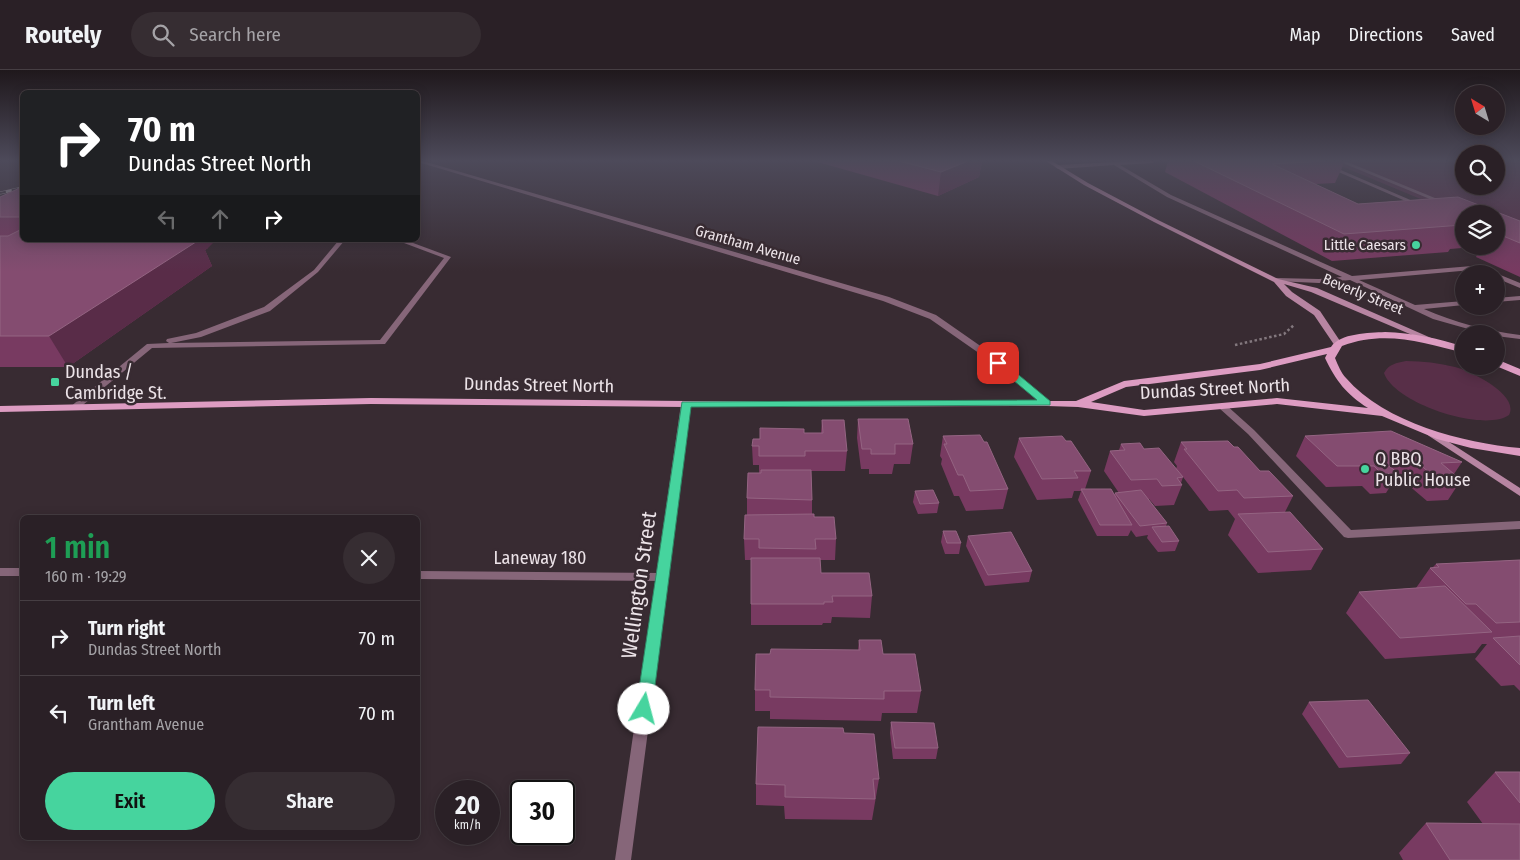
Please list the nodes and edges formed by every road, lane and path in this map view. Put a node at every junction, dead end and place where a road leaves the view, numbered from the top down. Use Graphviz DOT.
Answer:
graph roads {
  1 [pos="543,198"];
  2 [pos="1112,198"];
  3 [pos="1173,198"];
  4 [pos="1402,198"];
  5 [pos="1431,198"];
  6 [pos="1453,207"];
  7 [pos="1407,209"];
  8 [pos="340,242"];
  9 [pos="405,242"];
  10 [pos="1455,270"];
  11 [pos="1351,279"];
  12 [pos="1276,280"];
  13 [pos="1505,280"];
  14 [pos="1520,286"];
  15 [pos="1520,298"];
  16 [pos="1505,299"];
  17 [pos="1455,304"];
  18 [pos="1415,308"];
  19 [pos="1292,318"];
  20 [pos="1460,325"];
  21 [pos="1505,335"];
  22 [pos="1520,337"];
  23 [pos="1437,342"];
  24 [pos="150,346"];
  25 [pos="1229,347"];
  26 [pos="1336,347"];
  27 [pos="1455,347"];
  28 [pos="1505,364"];
  29 [pos="1505,366"];
  30 [pos="1520,368"];
  31 [pos="1520,373"];
  32 [pos="1047,403"];
  33 [pos="686,404"];
  34 [pos="1078,404"];
  35 [pos="1222,406"];
  36 [pos="75,407"];
  37 [pos="0,409"];
  38 [pos="1384,413"];
  39 [pos="1432,434"];
  40 [pos="1520,452"];
  41 [pos="1520,493"];
  42 [pos="1520,526"];
  43 [pos="0,572"];
  44 [pos="20,572"];
  45 [pos="420,575"];
  46 [pos="662,577"];
  47 [pos="623,860"];
  1 -- 32 [label="street, Grantham Avenue"];
  2 -- 12 [label="main road, Beverly Street"];
  3 -- 11 [label="street"];
  4 -- 7 [label="street"];
  5 -- 6 [label="street"];
  8 -- 24 [label="street"];
  9 -- 24 [label="street"];
  10 -- 11 [label="street"];
  11 -- 12 [label="street"];
  11 -- 18 [label="street"];
  12 -- 23 [label="main road, Beverly Street"];
  12 -- 26 [label="main road, Beverly Street"];
  13 -- 14 [label="street"];
  15 -- 16 [label="street"];
  17 -- 18 [label="street"];
  18 -- 20 [label="street"];
  19 -- 25 [label="path"];
  21 -- 22 [label="street"];
  23 -- 26 [label="main road, Dundas Street North"];
  23 -- 27 [label="main road, Dundas Street North"];
  24 -- 36 [label="street"];
  26 -- 34 [label="main road, Dundas Street North"];
  26 -- 38 [label="main road"];
  28 -- 30 [label="main road"];
  29 -- 31 [label="main road"];
  32 -- 33 [label="main road, Dundas Street North"];
  32 -- 34 [label="main road, Dundas Street North"];
  33 -- 36 [label="main road, Dundas Street North"];
  33 -- 46 [label="street, Wellington Street"];
  34 -- 35 [label="main road, Dundas Street North"];
  35 -- 38 [label="main road, Dundas Street North"];
  35 -- 42 [label="street"];
  36 -- 37 [label="main road, Dundas Street North"];
  38 -- 39 [label="main road"];
  39 -- 40 [label="main road"];
  39 -- 41 [label="main road"];
  43 -- 44 [label="street"];
  45 -- 46 [label="street, Laneway 180"];
  46 -- 47 [label="street, Wellington Street"];
}
